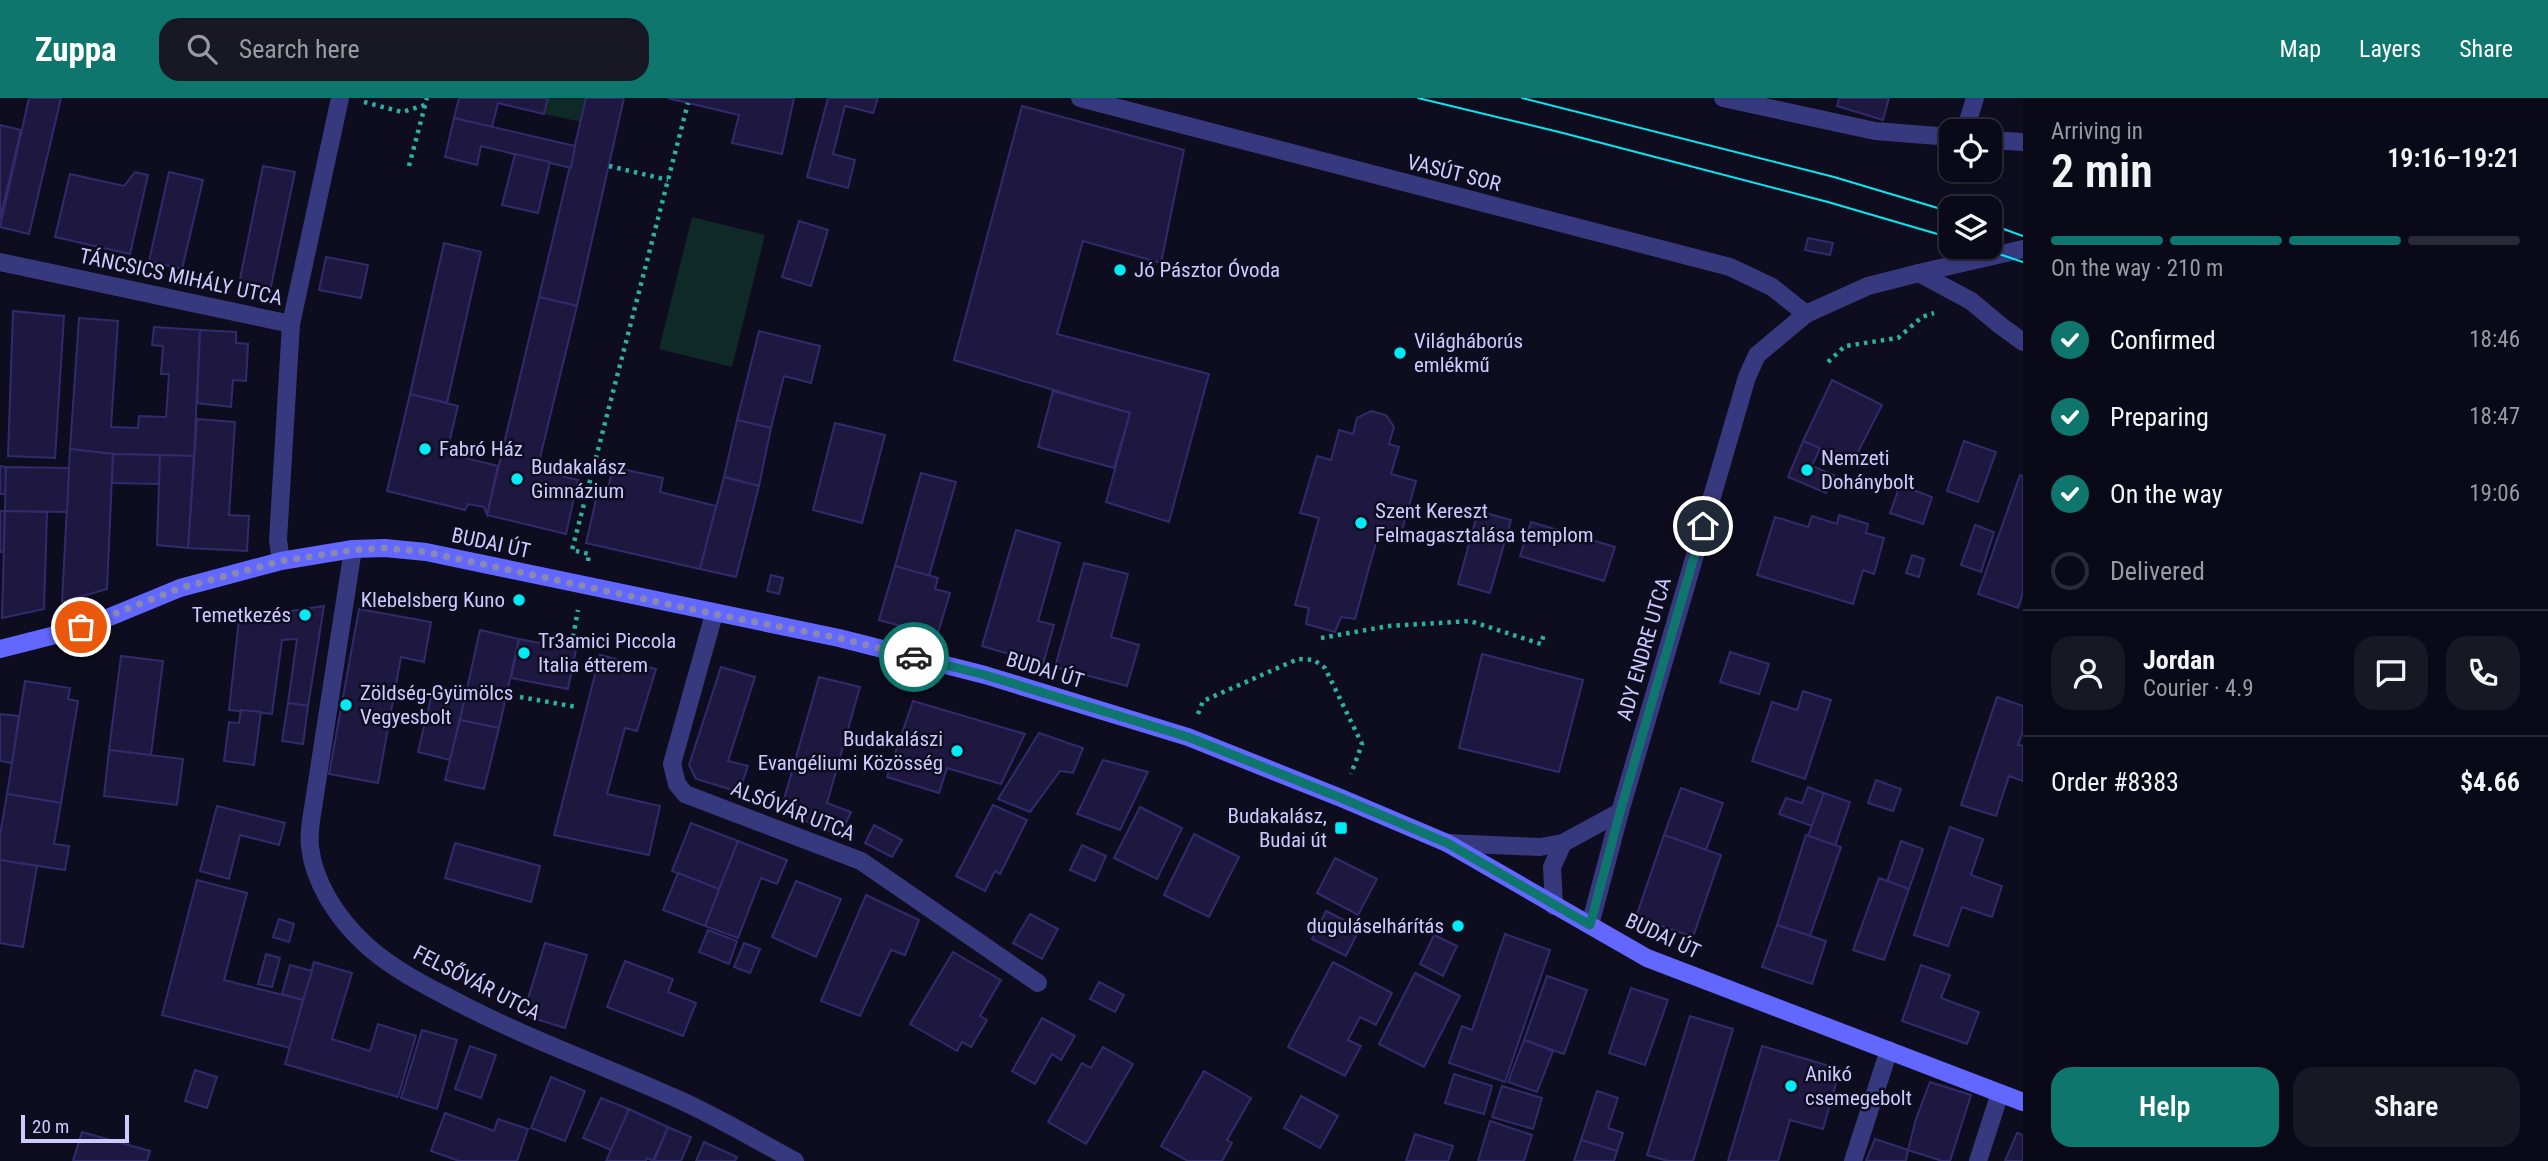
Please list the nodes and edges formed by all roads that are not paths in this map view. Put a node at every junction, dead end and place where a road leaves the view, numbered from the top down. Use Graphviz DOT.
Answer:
graph roads {
  1 [pos="340,98"];
  2 [pos="1080,98"];
  3 [pos="1723,98"];
  4 [pos="1975,98"];
  5 [pos="1969,119"];
  6 [pos="1939,136"];
  7 [pos="2002,141"];
  8 [pos="2023,142"];
  9 [pos="2023,249"];
  10 [pos="0,262"];
  11 [pos="1919,273"];
  12 [pos="1806,314"];
  13 [pos="291,324"];
  14 [pos="2023,342"];
  15 [pos="353,550"];
  16 [pos="281,561"];
  17 [pos="714,614"];
  18 [pos="0,649"];
  19 [pos="1620,812"];
  20 [pos="1447,843"];
  21 [pos="1563,843"];
  22 [pos="1554,906"];
  23 [pos="1590,925"];
  24 [pos="1038,983"];
  25 [pos="1889,1050"];
  26 [pos="2000,1093"];
  27 [pos="2023,1102"];
  28 [pos="794,1160"];
  29 [pos="1853,1161"];
  30 [pos="1978,1161"];
  1 -- 13 [label="street, TÁNCSICS MIHÁLY UTCA"];
  2 -- 12 [label="street, VASÚT SOR"];
  3 -- 6 [label="street"];
  4 -- 5 [label="street"];
  7 -- 8 [label="street"];
  9 -- 11 [label="street, ADY ENDRE UTCA"];
  10 -- 13 [label="street, TÁNCSICS MIHÁLY UTCA"];
  11 -- 12 [label="street, ADY ENDRE UTCA"];
  11 -- 14 [label="street"];
  12 -- 19 [label="street, ADY ENDRE UTCA"];
  13 -- 16 [label="street"];
  15 -- 16 [label="main road, BUDAI ÚT"];
  15 -- 17 [label="main road, BUDAI ÚT"];
  15 -- 28 [label="street, FELSŐVÁR UTCA"];
  16 -- 18 [label="main road, BUDAI ÚT"];
  17 -- 20 [label="main road, BUDAI ÚT"];
  17 -- 24 [label="street, ALSÓVÁR UTCA"];
  19 -- 21 [label="street"];
  19 -- 23 [label="street, ADY ENDRE UTCA"];
  20 -- 21 [label="street"];
  20 -- 22 [label="main road, BUDAI ÚT"];
  21 -- 22 [label="street"];
  22 -- 23 [label="main road, BUDAI ÚT"];
  23 -- 25 [label="main road, BUDAI ÚT"];
  25 -- 26 [label="main road, BUDAI ÚT"];
  25 -- 29 [label="street"];
  26 -- 27 [label="main road, BUDAI ÚT"];
  26 -- 30 [label="street"];
}
